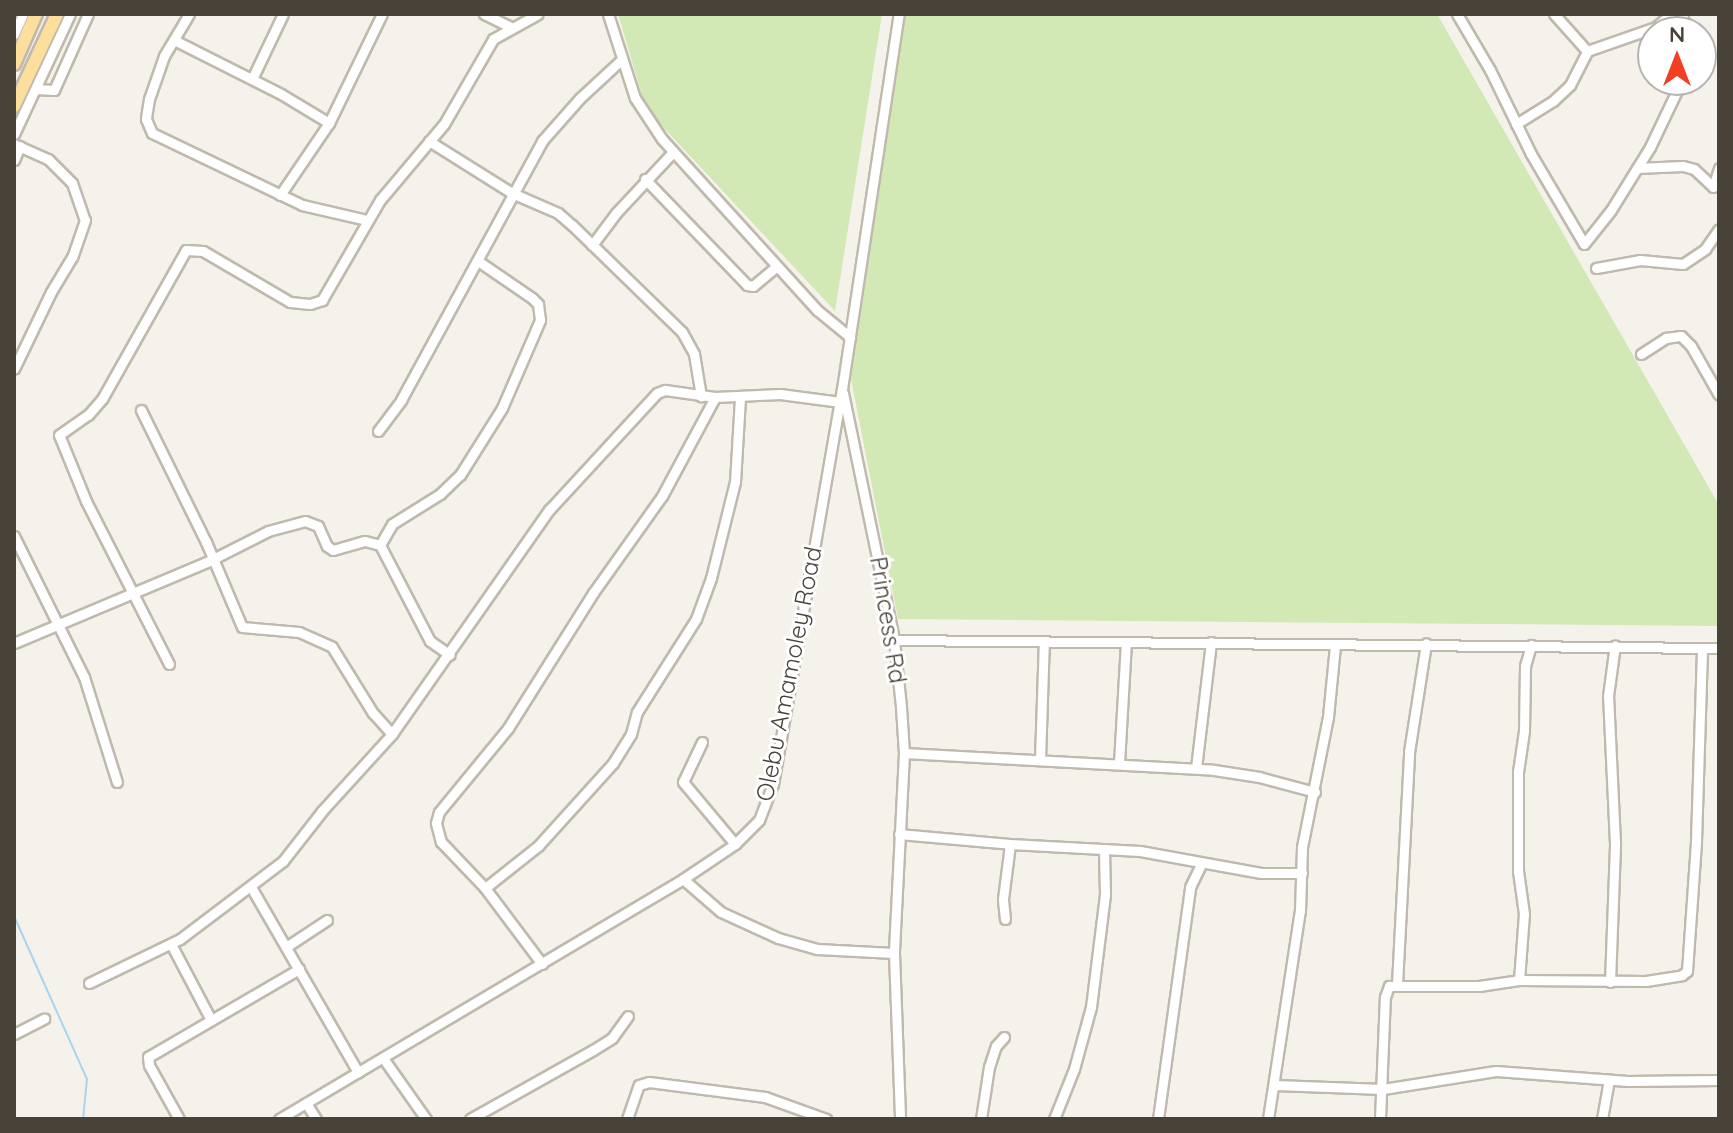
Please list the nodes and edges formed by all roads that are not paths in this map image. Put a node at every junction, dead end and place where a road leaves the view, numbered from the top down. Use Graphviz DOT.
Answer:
graph roads {
  1 [pos="23,14"];
  2 [pos="36,14"];
  3 [pos="57,14"];
  4 [pos="70,14"];
  5 [pos="88,14"];
  6 [pos="189,14"];
  7 [pos="283,14"];
  8 [pos="382,14"];
  9 [pos="484,14"];
  10 [pos="538,14"];
  11 [pos="608,14"];
  12 [pos="899,14"];
  13 [pos="1457,14"];
  14 [pos="1554,14"];
  15 [pos="1671,14"];
  16 [pos="511,27"];
  17 [pos="14,34"];
  18 [pos="174,40"];
  19 [pos="1587,51"];
  20 [pos="621,60"];
  21 [pos="14,64"];
  22 [pos="252,79"];
  23 [pos="36,89"];
  24 [pos="1674,96"];
  25 [pos="14,106"];
  26 [pos="329,123"];
  27 [pos="1516,124"];
  28 [pos="14,134"];
  29 [pos="429,141"];
  30 [pos="17,145"];
  31 [pos="673,152"];
  32 [pos="14,160"];
  33 [pos="1637,168"];
  34 [pos="1719,168"];
  35 [pos="645,179"];
  36 [pos="1716,187"];
  37 [pos="512,193"];
  38 [pos="280,195"];
  39 [pos="367,220"];
  40 [pos="1719,229"];
  41 [pos="592,245"];
  42 [pos="478,261"];
  43 [pos="776,267"];
  44 [pos="1596,268"];
  45 [pos="850,337"];
  46 [pos="1641,354"];
  47 [pos="14,369"];
  48 [pos="842,389"];
  49 [pos="1719,395"];
  50 [pos="701,396"];
  51 [pos="715,397"];
  52 [pos="740,397"];
  53 [pos="840,402"];
  54 [pos="141,410"];
  55 [pos="378,431"];
  56 [pos="14,536"];
  57 [pos="380,545"];
  58 [pos="213,558"];
  59 [pos="133,594"];
  60 [pos="60,625"];
  61 [pos="894,640"];
  62 [pos="1044,641"];
  63 [pos="1126,642"];
  64 [pos="1211,642"];
  65 [pos="14,643"];
  66 [pos="1426,643"];
  67 [pos="1531,645"];
  68 [pos="1615,645"];
  69 [pos="1335,646"];
  70 [pos="1719,648"];
  71 [pos="1702,649"];
  72 [pos="450,655"];
  73 [pos="169,664"];
  74 [pos="392,734"];
  75 [pos="702,742"];
  76 [pos="904,753"];
  77 [pos="1040,759"];
  78 [pos="1119,763"];
  79 [pos="1196,768"];
  80 [pos="117,782"];
  81 [pos="1315,792"];
  82 [pos="899,834"];
  83 [pos="735,844"];
  84 [pos="1010,844"];
  85 [pos="1104,849"];
  86 [pos="1201,864"];
  87 [pos="1302,873"];
  88 [pos="683,879"];
  89 [pos="251,887"];
  90 [pos="485,888"];
  91 [pos="1005,919"];
  92 [pos="327,920"];
  93 [pos="171,944"];
  94 [pos="286,947"];
  95 [pos="894,953"];
  96 [pos="542,964"];
  97 [pos="299,969"];
  98 [pos="1519,980"];
  99 [pos="1610,982"];
  100 [pos="89,983"];
  101 [pos="1397,984"];
  102 [pos="628,1016"];
  103 [pos="210,1018"];
  104 [pos="44,1019"];
  105 [pos="14,1034"];
  106 [pos="1004,1037"];
  107 [pos="383,1058"];
  108 [pos="358,1072"];
  109 [pos="1609,1080"];
  110 [pos="1719,1080"];
  111 [pos="1275,1085"];
  112 [pos="1383,1089"];
  113 [pos="306,1103"];
  114 [pos="179,1119"];
  115 [pos="279,1119"];
  116 [pos="316,1119"];
  117 [pos="426,1119"];
  118 [pos="470,1119"];
  119 [pos="627,1119"];
  120 [pos="826,1119"];
  121 [pos="900,1119"];
  122 [pos="981,1119"];
  123 [pos="1054,1119"];
  124 [pos="1158,1119"];
  125 [pos="1268,1119"];
  126 [pos="1380,1119"];
  127 [pos="1602,1119"];
  1 -- 17 [label="street"];
  2 -- 21 [label="main road"];
  3 -- 25 [label="main road"];
  4 -- 23 [label="street"];
  5 -- 23 [label="street"];
  6 -- 18 [label="street"];
  7 -- 22 [label="street"];
  8 -- 26 [label="street"];
  9 -- 16 [label="street"];
  10 -- 16 [label="street"];
  11 -- 20 [label="street"];
  12 -- 45 [label="street, Olebu Amamoley Road"];
  13 -- 27 [label="street"];
  14 -- 19 [label="street"];
  15 -- 19 [label="street"];
  16 -- 29 [label="street"];
  18 -- 22 [label="street"];
  18 -- 38 [label="street"];
  19 -- 27 [label="street"];
  20 -- 31 [label="street"];
  20 -- 37 [label="street"];
  22 -- 26 [label="street"];
  23 -- 28 [label="street"];
  24 -- 33 [label="street"];
  26 -- 38 [label="street"];
  27 -- 33 [label="street"];
  29 -- 37 [label="street"];
  29 -- 39 [label="street"];
  30 -- 32 [label="street"];
  30 -- 47 [label="street"];
  31 -- 35 [label="street"];
  31 -- 43 [label="street"];
  33 -- 36 [label="street"];
  34 -- 36 [label="street"];
  35 -- 41 [label="street"];
  35 -- 43 [label="street"];
  37 -- 41 [label="street"];
  37 -- 42 [label="street"];
  38 -- 39 [label="street"];
  39 -- 59 [label="street"];
  40 -- 44 [label="street"];
  41 -- 50 [label="street"];
  42 -- 55 [label="street"];
  42 -- 57 [label="street"];
  43 -- 45 [label="street"];
  45 -- 48 [label="street, Olebu Amamoley Road"];
  46 -- 49 [label="street"];
  48 -- 53 [label="street, Olebu Amamoley Road"];
  48 -- 61 [label="street, Princess Rd"];
  50 -- 51 [label="street"];
  50 -- 72 [label="street"];
  51 -- 52 [label="street"];
  51 -- 90 [label="street"];
  52 -- 53 [label="street"];
  52 -- 90 [label="street"];
  53 -- 83 [label="street, Olebu Amamoley Road"];
  54 -- 58 [label="street"];
  56 -- 60 [label="street"];
  57 -- 58 [label="street"];
  57 -- 72 [label="street"];
  58 -- 59 [label="street"];
  58 -- 74 [label="street"];
  59 -- 60 [label="street"];
  59 -- 73 [label="street"];
  60 -- 65 [label="street"];
  60 -- 80 [label="street"];
  61 -- 62 [label="street"];
  61 -- 76 [label="street, Princess Rd"];
  62 -- 63 [label="street"];
  62 -- 77 [label="street"];
  63 -- 64 [label="street"];
  63 -- 78 [label="street"];
  64 -- 69 [label="street"];
  64 -- 79 [label="street"];
  66 -- 67 [label="street"];
  66 -- 69 [label="street"];
  66 -- 101 [label="street"];
  67 -- 68 [label="street"];
  67 -- 98 [label="street"];
  68 -- 71 [label="street"];
  68 -- 99 [label="street"];
  69 -- 81 [label="street"];
  70 -- 71 [label="street"];
  71 -- 99 [label="street"];
  72 -- 74 [label="street"];
  74 -- 89 [label="street"];
  75 -- 83 [label="street"];
  76 -- 77 [label="street"];
  76 -- 82 [label="street, Princess Rd"];
  77 -- 78 [label="street"];
  78 -- 79 [label="street"];
  79 -- 81 [label="street"];
  81 -- 87 [label="street"];
  82 -- 84 [label="street"];
  82 -- 95 [label="street, Princess Rd"];
  83 -- 88 [label="street, Olebu Amamoley Road"];
  84 -- 85 [label="street"];
  84 -- 91 [label="street"];
  85 -- 86 [label="street"];
  85 -- 123 [label="street"];
  86 -- 87 [label="street"];
  86 -- 124 [label="street"];
  87 -- 111 [label="street"];
  88 -- 95 [label="street"];
  88 -- 96 [label="street, Olebu Amamoley Road"];
  89 -- 93 [label="street"];
  89 -- 94 [label="street"];
  90 -- 96 [label="street"];
  92 -- 94 [label="street"];
  93 -- 100 [label="street"];
  93 -- 103 [label="street"];
  94 -- 97 [label="street"];
  95 -- 121 [label="street, Princess Rd"];
  96 -- 107 [label="street, Olebu Amamoley Road"];
  97 -- 103 [label="street"];
  97 -- 108 [label="street"];
  98 -- 99 [label="street"];
  98 -- 101 [label="street"];
  101 -- 112 [label="street"];
  102 -- 118 [label="street"];
  103 -- 114 [label="street"];
  104 -- 105 [label="street"];
  106 -- 122 [label="street"];
  107 -- 108 [label="street, Olebu Amamoley Road"];
  107 -- 117 [label="street"];
  108 -- 113 [label="street, Olebu Amamoley Road"];
  109 -- 110 [label="street"];
  109 -- 112 [label="street"];
  109 -- 127 [label="street"];
  111 -- 112 [label="street"];
  111 -- 125 [label="street"];
  112 -- 126 [label="street"];
  113 -- 115 [label="street, Olebu Amamoley Road"];
  113 -- 116 [label="street"];
  119 -- 120 [label="street"];
}
